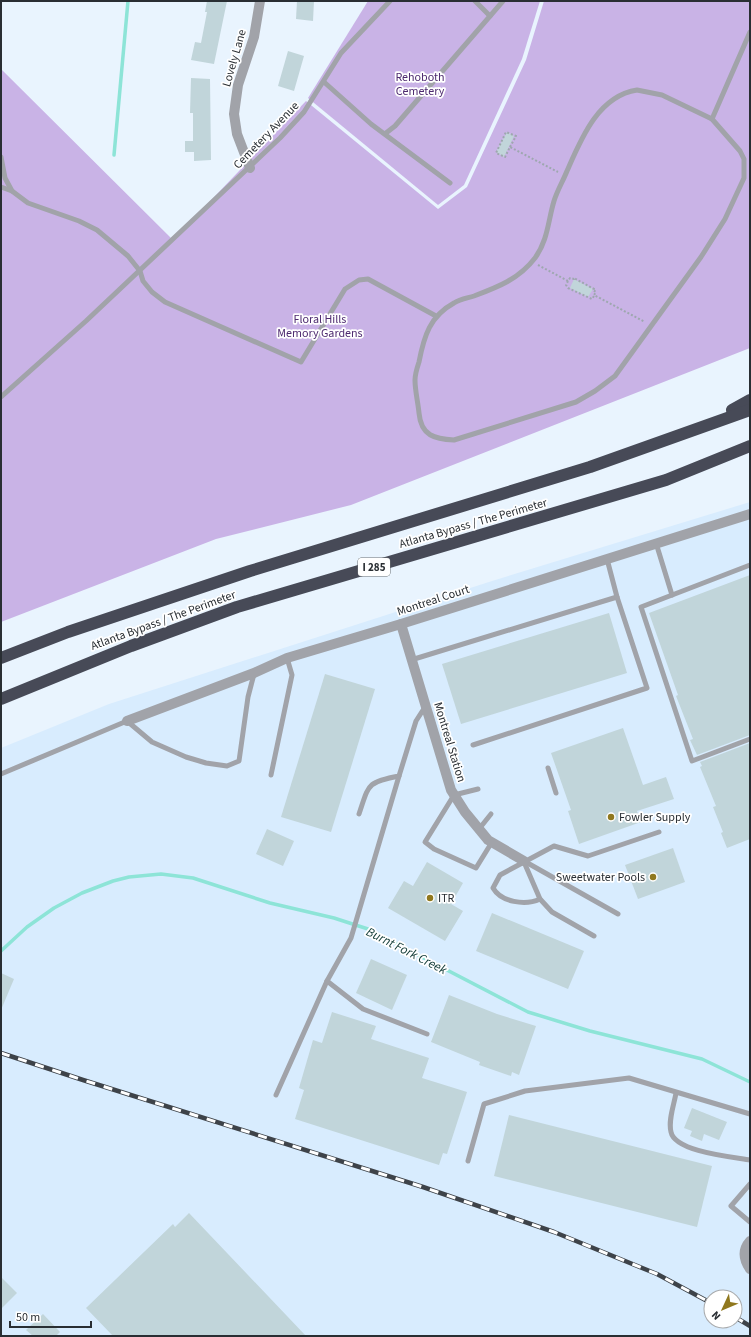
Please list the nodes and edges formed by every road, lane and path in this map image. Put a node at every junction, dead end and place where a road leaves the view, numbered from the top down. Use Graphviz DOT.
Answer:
graph roads {
  1 [pos="260,1"];
  2 [pos="390,1"];
  3 [pos="475,1"];
  4 [pos="503,1"];
  5 [pos="490,16"];
  6 [pos="750,32"];
  7 [pos="324,82"];
  8 [pos="712,119"];
  9 [pos="386,133"];
  10 [pos="510,147"];
  11 [pos="1,157"];
  12 [pos="250,168"];
  13 [pos="565,176"];
  14 [pos="450,183"];
  15 [pos="1,187"];
  16 [pos="12,191"];
  17 [pos="532,261"];
  18 [pos="140,271"];
  19 [pos="568,281"];
  20 [pos="594,295"];
  21 [pos="436,316"];
  22 [pos="651,326"];
  23 [pos="1,397"];
  24 [pos="750,400"];
  25 [pos="750,410"];
  26 [pos="699,427"];
  27 [pos="750,446"];
  28 [pos="750,514"];
  29 [pos="656,543"];
  30 [pos="607,559"];
  31 [pos="750,565"];
  32 [pos="672,595"];
  33 [pos="617,597"];
  34 [pos="401,624"];
  35 [pos="1,658"];
  36 [pos="287,658"];
  37 [pos="411,660"];
  38 [pos="254,673"];
  39 [pos="1,699"];
  40 [pos="425,707"];
  41 [pos="127,721"];
  42 [pos="750,739"];
  43 [pos="473,745"];
  44 [pos="548,768"];
  45 [pos="1,774"];
  46 [pos="271,775"];
  47 [pos="399,776"];
  48 [pos="478,789"];
  49 [pos="556,793"];
  50 [pos="454,795"];
  51 [pos="359,814"];
  52 [pos="491,814"];
  53 [pos="479,829"];
  54 [pos="659,832"];
  55 [pos="492,842"];
  56 [pos="524,861"];
  57 [pos="540,899"];
  58 [pos="618,914"];
  59 [pos="594,936"];
  60 [pos="327,981"];
  61 [pos="426,1034"];
  62 [pos="676,1093"];
  63 [pos="276,1095"];
  64 [pos="750,1114"];
  65 [pos="750,1160"];
  66 [pos="468,1161"];
  67 [pos="750,1184"];
  68 [pos="750,1222"];
  69 [pos="750,1241"];
  70 [pos="750,1269"];
  1 -- 12 [label="street, Lovely Lane"];
  2 -- 7 [label="lane, Cemetery Avenue"];
  3 -- 5 [label="lane"];
  4 -- 5 [label="lane"];
  5 -- 9 [label="lane"];
  6 -- 8 [label="lane"];
  7 -- 9 [label="lane"];
  7 -- 12 [label="lane, Cemetery Avenue"];
  8 -- 13 [label="lane"];
  8 -- 22 [label="lane"];
  9 -- 14 [label="lane"];
  10 -- 10 [label="path"];
  10 -- 13 [label="path"];
  11 -- 16 [label="lane"];
  12 -- 18 [label="lane, Cemetery Avenue"];
  13 -- 17 [label="lane"];
  15 -- 16 [label="lane"];
  16 -- 18 [label="lane"];
  17 -- 19 [label="path"];
  17 -- 21 [label="lane"];
  18 -- 21 [label="lane"];
  18 -- 23 [label="lane, Cemetery Avenue"];
  19 -- 20 [label="path"];
  19 -- 20 [label="path"];
  20 -- 22 [label="path"];
  21 -- 22 [label="lane"];
  24 -- 26 [label="highway"];
  25 -- 26 [label="highway, Atlanta Bypass / The Perimeter"];
  26 -- 35 [label="highway, Atlanta Bypass / The Perimeter"];
  27 -- 39 [label="highway, Atlanta Bypass / The Perimeter / I 285"];
  28 -- 29 [label="street, Montreal Court"];
  29 -- 30 [label="street, Montreal Court"];
  29 -- 32 [label="lane"];
  30 -- 33 [label="lane"];
  30 -- 34 [label="street, Montreal Court"];
  31 -- 32 [label="lane"];
  32 -- 42 [label="lane"];
  33 -- 37 [label="lane"];
  33 -- 43 [label="lane"];
  34 -- 36 [label="street, Montreal Court"];
  34 -- 37 [label="street, Montreal Station"];
  36 -- 38 [label="street, Montreal Court"];
  36 -- 46 [label="lane"];
  37 -- 40 [label="street, Montreal Station"];
  38 -- 41 [label="street, Montreal Court"];
  38 -- 41 [label="lane"];
  40 -- 47 [label="lane"];
  40 -- 50 [label="street, Montreal Station"];
  41 -- 45 [label="lane"];
  44 -- 49 [label="lane"];
  47 -- 51 [label="lane"];
  47 -- 60 [label="lane"];
  48 -- 50 [label="lane"];
  50 -- 53 [label="street, Montreal Station"];
  50 -- 55 [label="lane"];
  52 -- 53 [label="lane"];
  53 -- 55 [label="street, Montreal Station"];
  54 -- 56 [label="lane"];
  55 -- 56 [label="street, Montreal Station"];
  56 -- 57 [label="lane"];
  56 -- 57 [label="lane"];
  56 -- 58 [label="lane"];
  57 -- 59 [label="lane"];
  60 -- 61 [label="lane"];
  60 -- 63 [label="lane"];
  62 -- 64 [label="lane"];
  62 -- 65 [label="lane"];
  62 -- 66 [label="lane"];
  67 -- 68 [label="lane"];
  69 -- 70 [label="street"];
}
